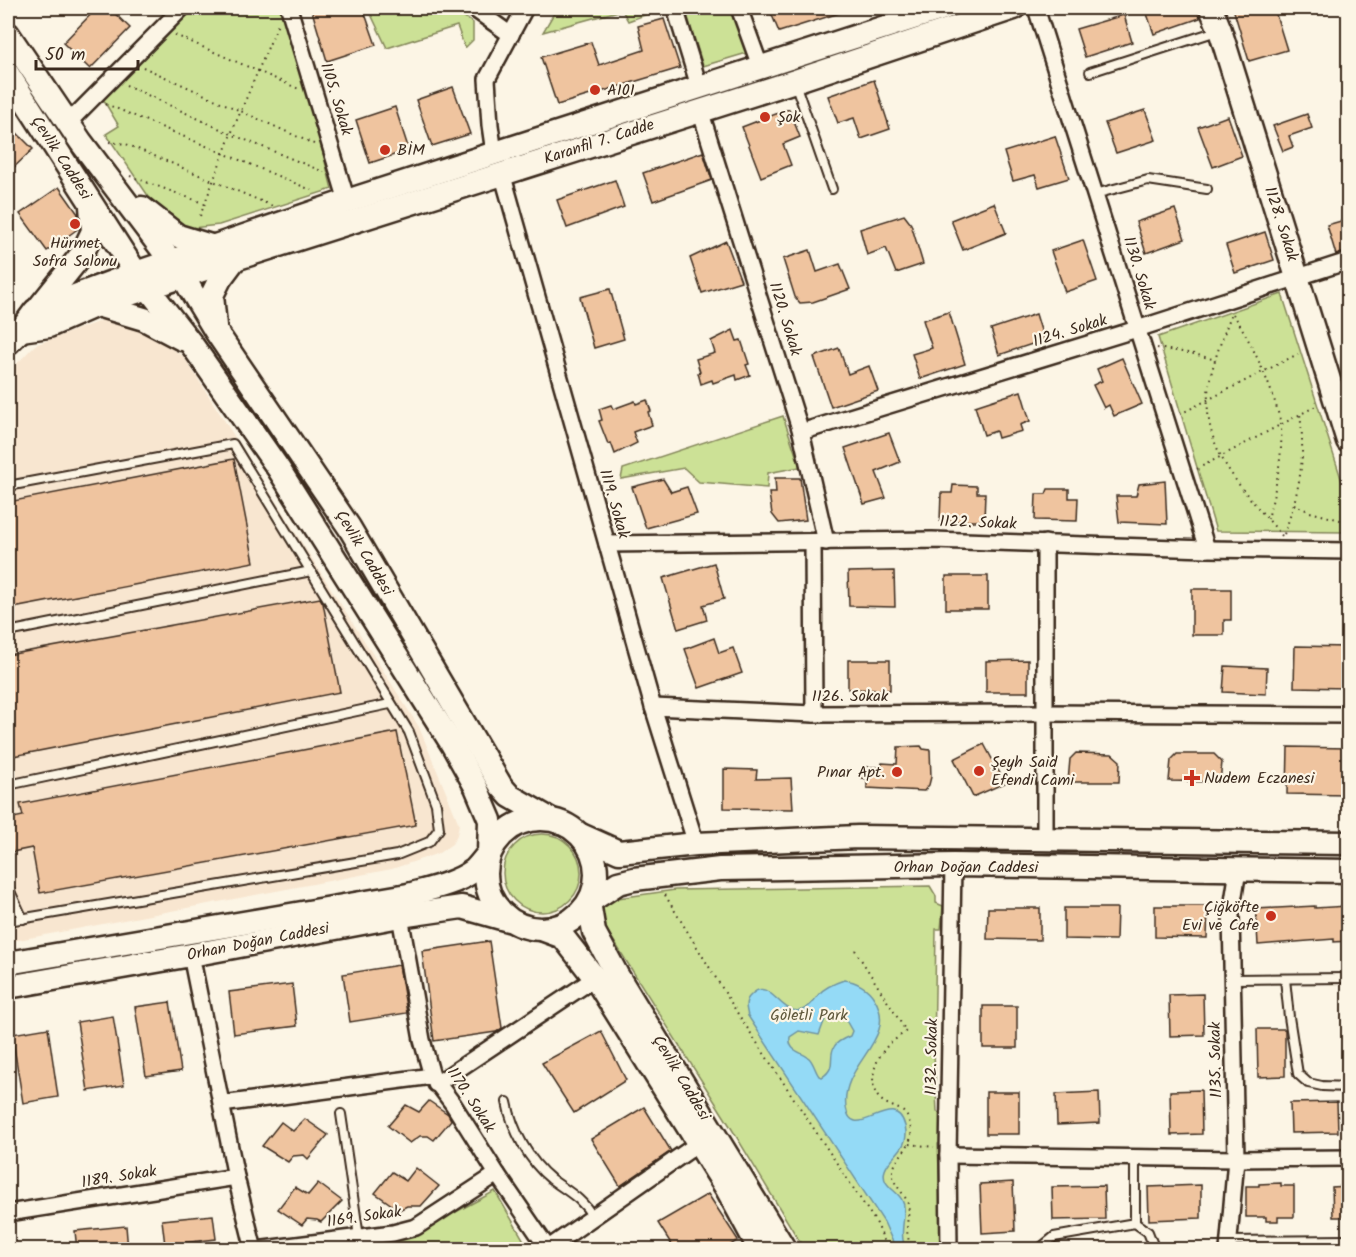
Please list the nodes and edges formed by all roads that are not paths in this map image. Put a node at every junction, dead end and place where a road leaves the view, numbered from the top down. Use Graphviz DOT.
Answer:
graph roads {
  1 [pos="182,8"];
  2 [pos="473,8"];
  3 [pos="525,8"];
  4 [pos="675,8"];
  5 [pos="739,8"];
  6 [pos="944,8"];
  7 [pos="1014,8"];
  8 [pos="1036,8"];
  9 [pos="1211,8"];
  10 [pos="285,13"];
  11 [pos="1220,30"];
  12 [pos="8,34"];
  13 [pos="510,35"];
  14 [pos="760,66"];
  15 [pos="1090,72"];
  16 [pos="8,74"];
  17 [pos="795,81"];
  18 [pos="699,86"];
  19 [pos="700,110"];
  20 [pos="68,123"];
  21 [pos="498,163"];
  22 [pos="832,189"];
  23 [pos="1207,189"];
  24 [pos="344,190"];
  25 [pos="1095,194"];
  26 [pos="125,198"];
  27 [pos="91,204"];
  28 [pos="214,247"];
  29 [pos="235,259"];
  30 [pos="1348,261"];
  31 [pos="178,269"];
  32 [pos="1298,277"];
  33 [pos="148,289"];
  34 [pos="98,305"];
  35 [pos="35,311"];
  36 [pos="1137,329"];
  37 [pos="215,330"];
  38 [pos="14,337"];
  39 [pos="190,342"];
  40 [pos="801,432"];
  41 [pos="1348,441"];
  42 [pos="8,486"];
  43 [pos="820,542"];
  44 [pos="1045,543"];
  45 [pos="607,544"];
  46 [pos="1207,549"];
  47 [pos="1348,551"];
  48 [pos="311,571"];
  49 [pos="8,632"];
  50 [pos="390,704"];
  51 [pos="654,707"];
  52 [pos="1046,713"];
  53 [pos="814,714"];
  54 [pos="1348,716"];
  55 [pos="8,785"];
  56 [pos="550,819"];
  57 [pos="581,836"];
  58 [pos="1045,840"];
  59 [pos="1348,843"];
  60 [pos="696,844"];
  61 [pos="489,853"];
  62 [pos="953,866"];
  63 [pos="1238,870"];
  64 [pos="1348,871"];
  65 [pos="8,887"];
  66 [pos="590,902"];
  67 [pos="400,915"];
  68 [pos="23,919"];
  69 [pos="508,920"];
  70 [pos="8,921"];
  71 [pos="544,930"];
  72 [pos="191,955"];
  73 [pos="8,963"];
  74 [pos="595,978"];
  75 [pos="1348,978"];
  76 [pos="1233,979"];
  77 [pos="1285,979"];
  78 [pos="8,987"];
  79 [pos="434,1080"];
  80 [pos="1348,1087"];
  81 [pos="507,1102"];
  82 [pos="222,1104"];
  83 [pos="341,1113"];
  84 [pos="699,1143"];
  85 [pos="948,1152"];
  86 [pos="1134,1157"];
  87 [pos="1348,1158"];
  88 [pos="1236,1159"];
  89 [pos="497,1174"];
  90 [pos="236,1177"];
  91 [pos="8,1213"];
  92 [pos="593,1216"];
  93 [pos="1135,1223"];
  94 [pos="359,1237"];
  95 [pos="1348,1240"];
  96 [pos="1228,1245"];
  97 [pos="1293,1245"];
  98 [pos="548,1249"];
  99 [pos="255,1250"];
  100 [pos="760,1250"];
  101 [pos="785,1250"];
  102 [pos="949,1250"];
  103 [pos="1038,1250"];
  104 [pos="1155,1250"];
  1 -- 20 [label="street"];
  2 -- 13 [label="street"];
  3 -- 13 [label="street, 1119. Sokak"];
  4 -- 18 [label="street"];
  5 -- 14 [label="street"];
  6 -- 14 [label="main road, Karanfil 7. Cadde"];
  7 -- 17 [label="main road, Karanfil 7. Cadde"];
  8 -- 25 [label="street, 1130. Sokak"];
  9 -- 11 [label="main road, 1128. Sokak"];
  10 -- 24 [label="street, 1105. Sokak"];
  11 -- 15 [label="lane"];
  11 -- 32 [label="main road, 1128. Sokak"];
  12 -- 20 [label="main road, Çevlik Caddesi"];
  13 -- 21 [label="street, 1119. Sokak"];
  14 -- 18 [label="main road, Karanfil 7. Cadde"];
  16 -- 27 [label="main road, Çevlik Caddesi"];
  17 -- 19 [label="main road, Karanfil 7. Cadde"];
  17 -- 22 [label="lane"];
  18 -- 21 [label="main road, Karanfil 7. Cadde"];
  19 -- 21 [label="main road, Karanfil 7. Cadde"];
  19 -- 40 [label="street, 1120. Sokak"];
  20 -- 26 [label="main road, Çevlik Caddesi"];
  21 -- 24 [label="main road, Karanfil 7. Cadde"];
  21 -- 29 [label="main road, Karanfil 7. Cadde"];
  21 -- 45 [label="street, 1119. Sokak"];
  23 -- 25 [label="lane"];
  24 -- 28 [label="main road, Karanfil 7. Cadde"];
  25 -- 36 [label="street, 1130. Sokak"];
  26 -- 28 [label="main road"];
  26 -- 31 [label="main road, Çevlik Caddesi"];
  27 -- 33 [label="main road, Çevlik Caddesi"];
  27 -- 35 [label="main road"];
  28 -- 31 [label="main road, Karanfil 7. Cadde"];
  29 -- 31 [label="main road, Karanfil 7. Cadde"];
  29 -- 37 [label="main road"];
  30 -- 32 [label="street, 1124. Sokak"];
  31 -- 33 [label="main road"];
  31 -- 37 [label="main road, Çevlik Caddesi"];
  32 -- 36 [label="street, 1124. Sokak"];
  32 -- 41 [label="main road, 1128. Sokak"];
  33 -- 34 [label="main road"];
  33 -- 35 [label="main road"];
  33 -- 39 [label="main road, Çevlik Caddesi"];
  34 -- 38 [label="main road"];
  34 -- 39 [label="main road"];
  35 -- 38 [label="main road"];
  36 -- 40 [label="street, 1124. Sokak"];
  36 -- 46 [label="street, 1130. Sokak"];
  37 -- 56 [label="main road, Çevlik Caddesi"];
  39 -- 61 [label="main road, Çevlik Caddesi"];
  40 -- 43 [label="street, 1120. Sokak"];
  42 -- 48 [label="lane"];
  43 -- 44 [label="street, 1122. Sokak"];
  43 -- 45 [label="street, 1122. Sokak"];
  43 -- 53 [label="street, 1120. Sokak"];
  44 -- 46 [label="street, 1122. Sokak"];
  44 -- 52 [label="street"];
  45 -- 51 [label="street, 1119. Sokak"];
  46 -- 47 [label="street, 1122. Sokak"];
  48 -- 49 [label="lane"];
  48 -- 50 [label="lane"];
  50 -- 55 [label="lane"];
  50 -- 68 [label="lane"];
  51 -- 53 [label="street, 1126. Sokak"];
  51 -- 60 [label="street, 1119. Sokak"];
  52 -- 53 [label="street, 1126. Sokak"];
  52 -- 54 [label="street, 1126. Sokak"];
  52 -- 58 [label="street"];
  56 -- 57 [label="main road"];
  56 -- 61 [label="main road"];
  57 -- 60 [label="main road"];
  57 -- 66 [label="main road"];
  58 -- 59 [label="main road"];
  58 -- 60 [label="main road"];
  61 -- 69 [label="main road"];
  61 -- 73 [label="main road, Orhan Doğan Caddesi"];
  62 -- 63 [label="main road, Orhan Doğan Caddesi"];
  62 -- 66 [label="main road, Orhan Doğan Caddesi"];
  62 -- 85 [label="street, 1132. Sokak"];
  63 -- 64 [label="main road, Orhan Doğan Caddesi"];
  63 -- 76 [label="street, 1135. Sokak"];
  65 -- 68 [label="lane"];
  66 -- 71 [label="main road"];
  66 -- 101 [label="main road, Çevlik Caddesi"];
  67 -- 69 [label="main road, Orhan Doğan Caddesi"];
  67 -- 72 [label="main road, Orhan Doğan Caddesi"];
  67 -- 79 [label="street, 1170. Sokak"];
  68 -- 70 [label="lane"];
  69 -- 71 [label="main road"];
  71 -- 74 [label="main road, Çevlik Caddesi"];
  72 -- 78 [label="main road, Orhan Doğan Caddesi"];
  72 -- 82 [label="street"];
  74 -- 79 [label="street"];
  74 -- 84 [label="main road, Çevlik Caddesi"];
  75 -- 77 [label="lane"];
  76 -- 77 [label="lane"];
  76 -- 88 [label="street, 1135. Sokak"];
  77 -- 80 [label="lane"];
  79 -- 82 [label="street"];
  79 -- 89 [label="street, 1170. Sokak"];
  81 -- 92 [label="lane"];
  82 -- 90 [label="street"];
  83 -- 94 [label="lane"];
  84 -- 92 [label="street"];
  84 -- 100 [label="main road, Çevlik Caddesi"];
  85 -- 86 [label="street"];
  85 -- 102 [label="street, 1132. Sokak"];
  86 -- 88 [label="street"];
  86 -- 93 [label="lane"];
  87 -- 88 [label="street"];
  88 -- 96 [label="street, 1135. Sokak"];
  89 -- 94 [label="street, 1169. Sokak"];
  89 -- 98 [label="street, 1170. Sokak"];
  90 -- 91 [label="street, 1189. Sokak"];
  90 -- 99 [label="street"];
  92 -- 98 [label="street"];
  93 -- 103 [label="lane"];
  93 -- 104 [label="lane"];
  94 -- 99 [label="street, 1169. Sokak"];
  95 -- 97 [label="lane"];
  96 -- 97 [label="lane"];
}
